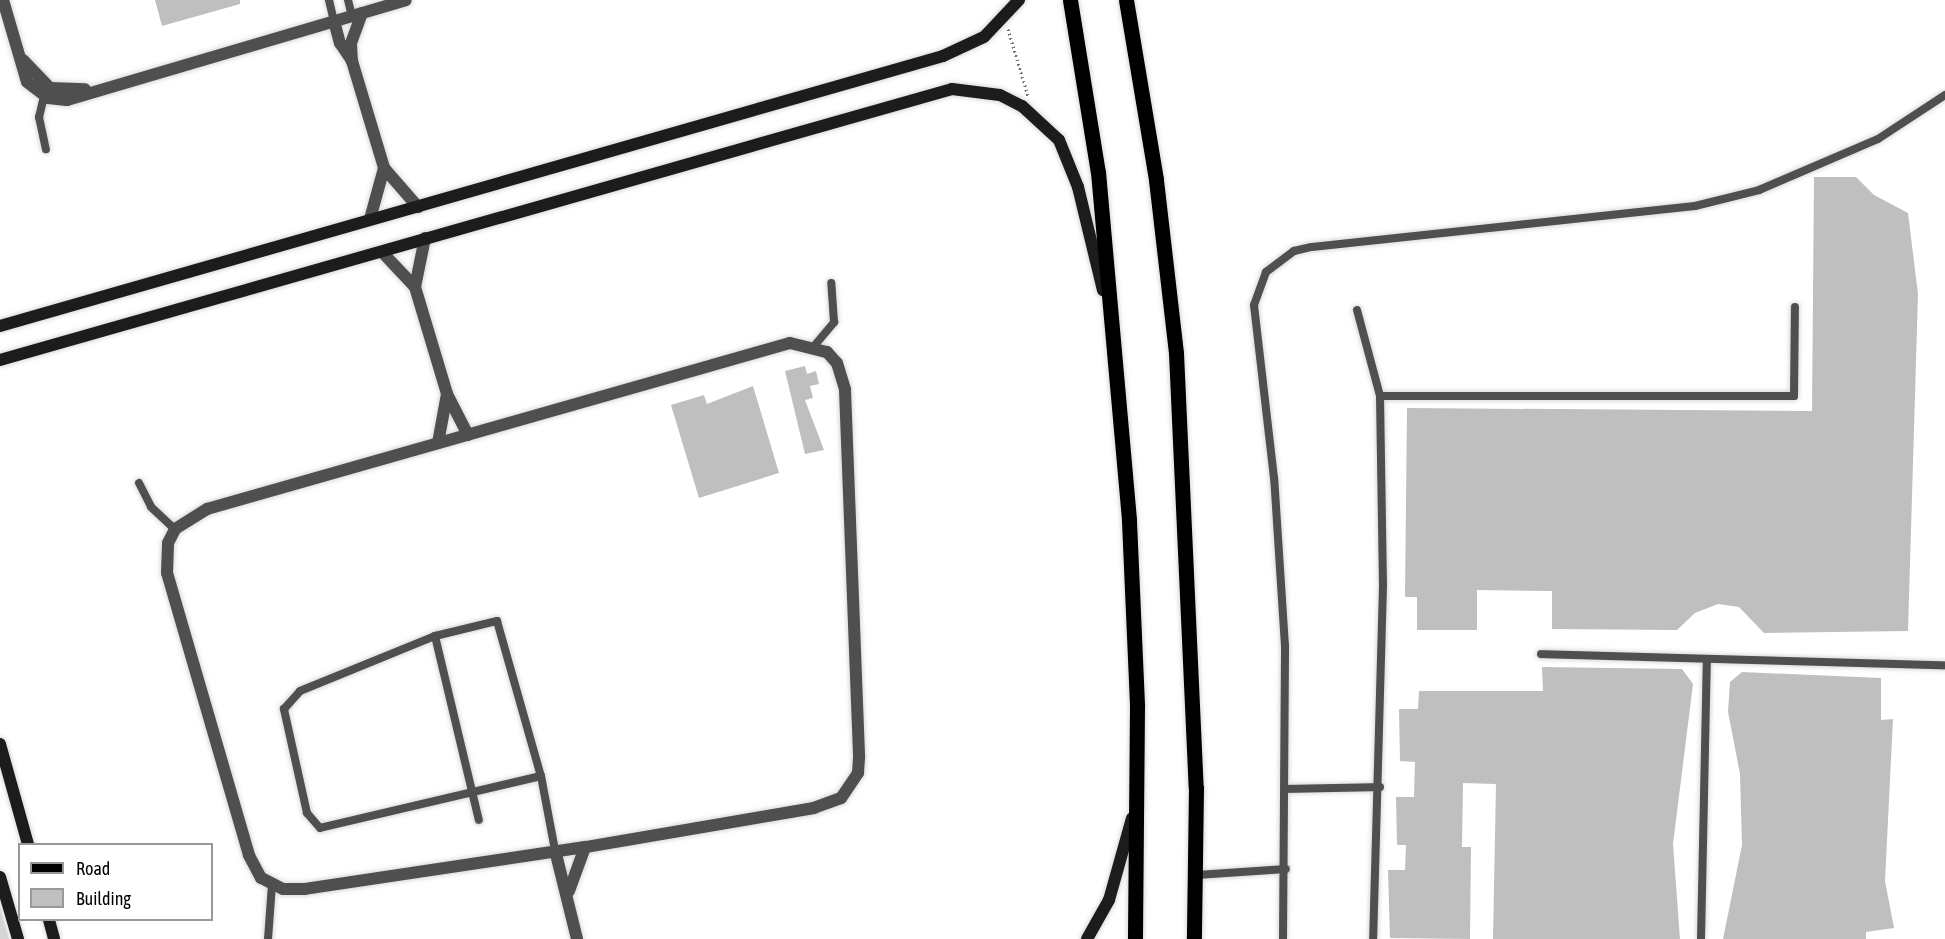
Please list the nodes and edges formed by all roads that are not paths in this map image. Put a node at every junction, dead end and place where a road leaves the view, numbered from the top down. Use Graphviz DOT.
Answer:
graph roads {
  1 [pos="3,0"];
  2 [pos="329,0"];
  3 [pos="348,0"];
  4 [pos="406,0"];
  5 [pos="1019,0"];
  6 [pos="1070,0"];
  7 [pos="1126,0"];
  8 [pos="357,14"];
  9 [pos="334,21"];
  10 [pos="18,51"];
  11 [pos="352,60"];
  12 [pos="95,88"];
  13 [pos="1945,95"];
  14 [pos="44,96"];
  15 [pos="46,149"];
  16 [pos="384,168"];
  17 [pos="418,207"];
  18 [pos="369,219"];
  19 [pos="425,237"];
  20 [pos="382,252"];
  21 [pos="831,284"];
  22 [pos="415,287"];
  23 [pos="1795,307"];
  24 [pos="1357,310"];
  25 [pos="0,326"];
  26 [pos="1114,336"];
  27 [pos="814,345"];
  28 [pos="0,360"];
  29 [pos="447,394"];
  30 [pos="1380,396"];
  31 [pos="468,435"];
  32 [pos="438,443"];
  33 [pos="139,483"];
  34 [pos="175,529"];
  35 [pos="435,636"];
  36 [pos="1541,654"];
  37 [pos="1707,660"];
  38 [pos="1945,665"];
  39 [pos="0,744"];
  40 [pos="541,776"];
  41 [pos="1380,787"];
  42 [pos="1288,789"];
  43 [pos="473,794"];
  44 [pos="1137,800"];
  45 [pos="479,820"];
  46 [pos="28,843"];
  47 [pos="585,847"];
  48 [pos="555,850"];
  49 [pos="1286,869"];
  50 [pos="1197,875"];
  51 [pos="0,877"];
  52 [pos="272,885"];
  53 [pos="569,891"];
  54 [pos="49,921"];
  55 [pos="18,939"];
  56 [pos="54,939"];
  57 [pos="268,939"];
  58 [pos="577,939"];
  59 [pos="1087,939"];
  60 [pos="1133,939"];
  61 [pos="1194,939"];
  62 [pos="1283,939"];
  63 [pos="1373,939"];
  64 [pos="1701,939"];
  1 -- 10 [label="street"];
  2 -- 9 [label="lane"];
  3 -- 8 [label="lane"];
  4 -- 8 [label="street"];
  5 -- 17 [label="street"];
  6 -- 26 [label="main road"];
  7 -- 50 [label="main road"];
  8 -- 9 [label="street"];
  8 -- 11 [label="street"];
  9 -- 11 [label="street"];
  9 -- 12 [label="street"];
  10 -- 12 [label="street"];
  10 -- 14 [label="street"];
  11 -- 16 [label="street"];
  12 -- 14 [label="street"];
  13 -- 42 [label="lane"];
  14 -- 15 [label="lane"];
  16 -- 17 [label="street"];
  16 -- 18 [label="street"];
  17 -- 18 [label="street"];
  18 -- 25 [label="street"];
  19 -- 20 [label="street"];
  19 -- 22 [label="street"];
  19 -- 26 [label="street"];
  20 -- 22 [label="street"];
  20 -- 28 [label="street"];
  21 -- 27 [label="lane"];
  22 -- 29 [label="street"];
  23 -- 30 [label="lane"];
  24 -- 30 [label="lane"];
  26 -- 44 [label="main road"];
  27 -- 31 [label="street"];
  27 -- 47 [label="street"];
  29 -- 31 [label="street"];
  29 -- 32 [label="street"];
  30 -- 41 [label="lane"];
  31 -- 32 [label="street"];
  32 -- 34 [label="street"];
  33 -- 34 [label="lane"];
  34 -- 52 [label="street"];
  35 -- 40 [label="lane"];
  35 -- 43 [label="lane"];
  35 -- 43 [label="lane"];
  36 -- 37 [label="lane"];
  37 -- 38 [label="lane"];
  37 -- 64 [label="lane"];
  39 -- 46 [label="street"];
  40 -- 43 [label="lane"];
  40 -- 48 [label="lane"];
  41 -- 42 [label="lane"];
  41 -- 63 [label="lane"];
  42 -- 49 [label="lane"];
  43 -- 45 [label="lane"];
  44 -- 59 [label="street"];
  44 -- 60 [label="main road"];
  47 -- 48 [label="street"];
  47 -- 53 [label="street"];
  48 -- 52 [label="street"];
  48 -- 53 [label="street"];
  49 -- 50 [label="lane"];
  49 -- 62 [label="lane"];
  50 -- 61 [label="main road"];
  51 -- 55 [label="street"];
  52 -- 57 [label="lane"];
  53 -- 58 [label="street"];
  54 -- 56 [label="street"];
}
